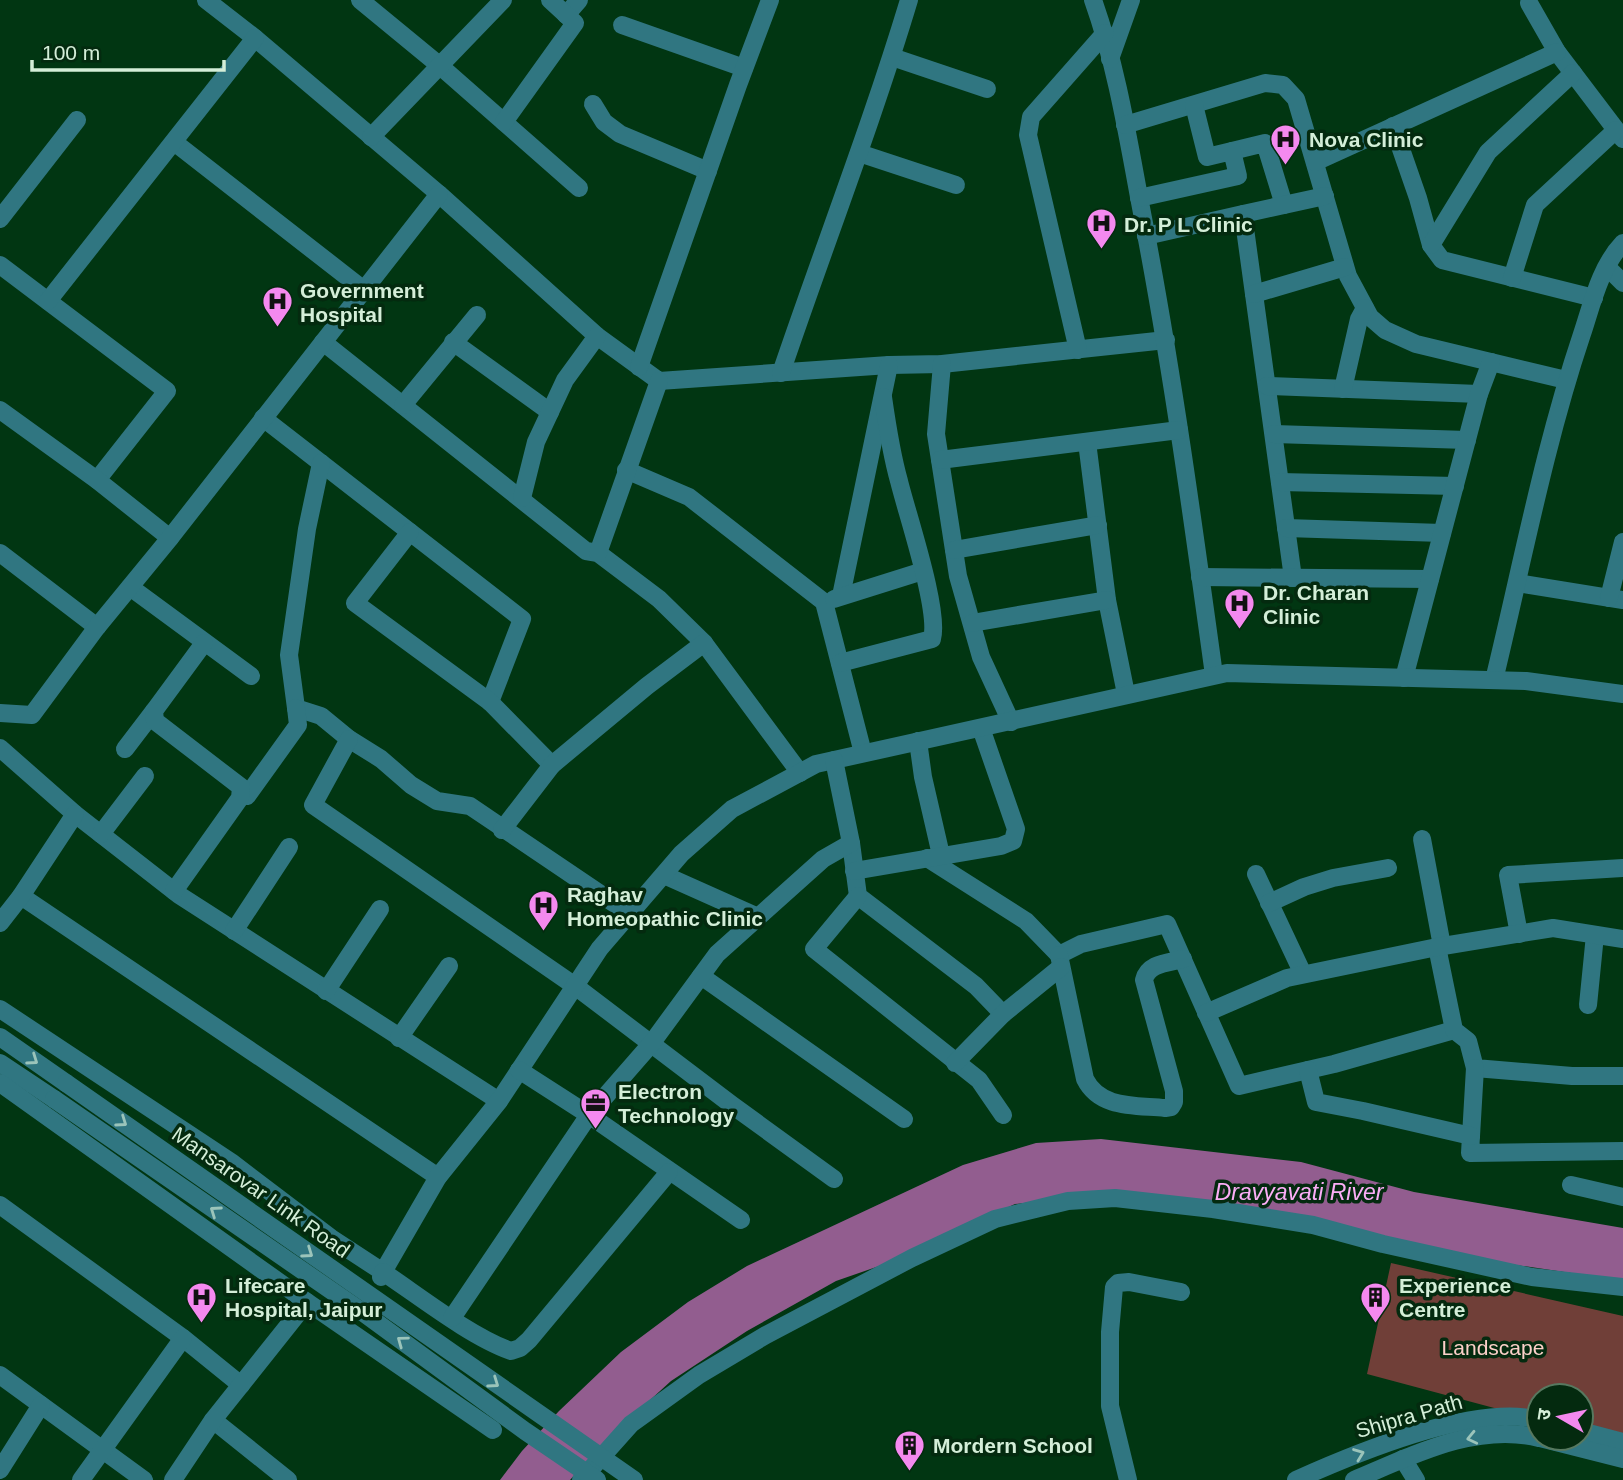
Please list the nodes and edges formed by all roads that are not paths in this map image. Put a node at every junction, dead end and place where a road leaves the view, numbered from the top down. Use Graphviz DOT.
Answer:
graph roads {
  1 [pos="206,0"];
  2 [pos="360,0"];
  3 [pos="503,0"];
  4 [pos="550,0"];
  5 [pos="579,0"];
  6 [pos="770,0"];
  7 [pos="909,0"];
  8 [pos="1093,0"];
  9 [pos="1131,0"];
  10 [pos="1529,3"];
  11 [pos="566,15"];
  12 [pos="622,25"];
  13 [pos="1105,33"];
  14 [pos="255,38"];
  15 [pos="1557,51"];
  16 [pos="892,57"];
  17 [pos="1110,59"];
  18 [pos="439,65"];
  19 [pos="744,68"];
  20 [pos="1573,73"];
  21 [pos="986,89"];
  22 [pos="593,104"];
  23 [pos="1194,105"];
  24 [pos="77,120"];
  25 [pos="504,122"];
  26 [pos="1125,125"];
  27 [pos="1393,126"];
  28 [pos="1619,135"];
  29 [pos="371,138"];
  30 [pos="174,142"];
  31 [pos="1232,151"];
  32 [pos="859,153"];
  33 [pos="1315,162"];
  34 [pos="708,171"];
  35 [pos="956,185"];
  36 [pos="579,188"];
  37 [pos="439,194"];
  38 [pos="1325,196"];
  39 [pos="1139,198"];
  40 [pos="1283,205"];
  41 [pos="1244,214"];
  42 [pos="0,219"];
  43 [pos="1146,236"];
  44 [pos="1623,243"];
  45 [pos="1431,244"];
  46 [pos="0,265"];
  47 [pos="1345,267"];
  48 [pos="1607,267"];
  49 [pos="1512,278"];
  50 [pos="1623,283"];
  51 [pos="364,290"];
  52 [pos="1254,294"];
  53 [pos="1594,298"];
  54 [pos="48,301"];
  55 [pos="1365,308"];
  56 [pos="477,315"];
  57 [pos="597,336"];
  58 [pos="1167,340"];
  59 [pos="323,342"];
  60 [pos="453,342"];
  61 [pos="1078,350"];
  62 [pos="1491,362"];
  63 [pos="942,364"];
  64 [pos="896,365"];
  65 [pos="639,367"];
  66 [pos="781,373"];
  67 [pos="1566,380"];
  68 [pos="659,381"];
  69 [pos="1267,386"];
  70 [pos="1343,389"];
  71 [pos="1479,394"];
  72 [pos="883,397"];
  73 [pos="403,405"];
  74 [pos="0,410"];
  75 [pos="550,412"];
  76 [pos="263,418"];
  77 [pos="1179,430"];
  78 [pos="1273,434"];
  79 [pos="1467,440"];
  80 [pos="1087,442"];
  81 [pos="940,460"];
  82 [pos="321,463"];
  83 [pos="626,470"];
  84 [pos="97,480"];
  85 [pos="1280,482"];
  86 [pos="1455,486"];
  87 [pos="522,498"];
  88 [pos="1098,525"];
  89 [pos="1286,528"];
  90 [pos="410,532"];
  91 [pos="1442,533"];
  92 [pos="170,538"];
  93 [pos="1623,542"];
  94 [pos="954,550"];
  95 [pos="598,552"];
  96 [pos="0,553"];
  97 [pos="923,571"];
  98 [pos="1200,577"];
  99 [pos="1293,578"];
  100 [pos="1430,579"];
  101 [pos="1517,583"];
  102 [pos="130,587"];
  103 [pos="841,596"];
  104 [pos="1616,599"];
  105 [pos="1107,600"];
  106 [pos="824,602"];
  107 [pos="972,623"];
  108 [pos="97,627"];
  109 [pos="204,643"];
  110 [pos="704,643"];
  111 [pos="840,663"];
  112 [pos="1214,675"];
  113 [pos="251,676"];
  114 [pos="1404,678"];
  115 [pos="1494,680"];
  116 [pos="1126,694"];
  117 [pos="1623,694"];
  118 [pos="489,702"];
  119 [pos="296,708"];
  120 [pos="154,711"];
  121 [pos="0,713"];
  122 [pos="1011,722"];
  123 [pos="981,728"];
  124 [pos="349,739"];
  125 [pos="918,741"];
  126 [pos="0,748"];
  127 [pos="125,749"];
  128 [pos="863,753"];
  129 [pos="834,760"];
  130 [pos="552,765"];
  131 [pos="800,773"];
  132 [pos="145,776"];
  133 [pos="247,796"];
  134 [pos="75,814"];
  135 [pos="502,830"];
  136 [pos="102,834"];
  137 [pos="1422,839"];
  138 [pos="851,844"];
  139 [pos="289,848"];
  140 [pos="934,857"];
  141 [pos="1388,868"];
  142 [pos="1623,868"];
  143 [pos="854,870"];
  144 [pos="1256,874"];
  145 [pos="664,875"];
  146 [pos="174,891"];
  147 [pos="21,896"];
  148 [pos="858,896"];
  149 [pos="1269,903"];
  150 [pos="380,909"];
  151 [pos="630,914"];
  152 [pos="758,917"];
  153 [pos="0,923"];
  154 [pos="234,931"];
  155 [pos="1519,934"];
  156 [pos="1595,935"];
  157 [pos="1623,939"];
  158 [pos="1440,947"];
  159 [pos="1183,959"];
  160 [pos="1060,961"];
  161 [pos="449,966"];
  162 [pos="1303,974"];
  163 [pos="701,976"];
  164 [pos="575,986"];
  165 [pos="326,991"];
  166 [pos="1588,1005"];
  167 [pos="0,1009"];
  168 [pos="1206,1013"];
  169 [pos="1003,1014"];
  170 [pos="1454,1030"];
  171 [pos="0,1037"];
  172 [pos="400,1038"];
  173 [pos="650,1044"];
  174 [pos="0,1063"];
  175 [pos="955,1063"];
  176 [pos="1475,1068"];
  177 [pos="519,1070"];
  178 [pos="1307,1070"];
  179 [pos="1623,1076"];
  180 [pos="0,1083"];
  181 [pos="499,1101"];
  182 [pos="589,1115"];
  183 [pos="1003,1115"];
  184 [pos="904,1119"];
  185 [pos="1471,1136"];
  186 [pos="1623,1151"];
  187 [pos="669,1172"];
  188 [pos="438,1177"];
  189 [pos="834,1179"];
  190 [pos="1571,1185"];
  191 [pos="1623,1197"];
  192 [pos="0,1205"];
  193 [pos="741,1220"];
  194 [pos="382,1275"];
  195 [pos="1623,1287"];
  196 [pos="1181,1292"];
  197 [pos="307,1302"];
  198 [pos="452,1318"];
  199 [pos="346,1325"];
  200 [pos="183,1338"];
  201 [pos="0,1375"];
  202 [pos="241,1385"];
  203 [pos="41,1405"];
  204 [pos="1525,1418"];
  205 [pos="213,1420"];
  206 [pos="493,1430"];
  207 [pos="1595,1435"];
  208 [pos="1525,1436"];
  209 [pos="1623,1442"];
  210 [pos="102,1450"];
  211 [pos="1595,1452"];
  212 [pos="1403,1459"];
  213 [pos="1623,1459"];
  214 [pos="0,1470"];
  215 [pos="81,1480"];
  216 [pos="144,1480"];
  217 [pos="173,1480"];
  218 [pos="288,1480"];
  219 [pos="581,1480"];
  220 [pos="597,1480"];
  221 [pos="634,1480"];
  222 [pos="1128,1480"];
  223 [pos="1296,1480"];
  224 [pos="1354,1480"];
  225 [pos="1416,1480"];
  1 -- 14 [label="street"];
  2 -- 18 [label="street"];
  3 -- 18 [label="street"];
  4 -- 11 [label="street"];
  5 -- 11 [label="street"];
  6 -- 19 [label="street"];
  7 -- 16 [label="street"];
  8 -- 13 [label="street"];
  9 -- 17 [label="street"];
  10 -- 15 [label="street"];
  11 -- 25 [label="street"];
  12 -- 19 [label="street"];
  13 -- 17 [label="street"];
  13 -- 61 [label="street"];
  14 -- 29 [label="street"];
  14 -- 30 [label="street"];
  15 -- 20 [label="street"];
  15 -- 27 [label="street"];
  16 -- 21 [label="street"];
  16 -- 32 [label="street"];
  17 -- 26 [label="street"];
  18 -- 25 [label="street"];
  18 -- 29 [label="street"];
  19 -- 34 [label="street"];
  20 -- 28 [label="street"];
  20 -- 45 [label="street"];
  22 -- 34 [label="street"];
  23 -- 26 [label="street"];
  23 -- 31 [label="street"];
  23 -- 33 [label="street"];
  24 -- 42 [label="street"];
  25 -- 36 [label="street"];
  26 -- 39 [label="street"];
  27 -- 33 [label="street"];
  27 -- 45 [label="street"];
  28 -- 49 [label="street"];
  29 -- 37 [label="street"];
  30 -- 51 [label="street"];
  30 -- 54 [label="street"];
  31 -- 39 [label="street"];
  31 -- 40 [label="street"];
  32 -- 35 [label="street"];
  32 -- 66 [label="street"];
  33 -- 38 [label="street"];
  34 -- 65 [label="street"];
  37 -- 51 [label="street"];
  37 -- 57 [label="street"];
  38 -- 40 [label="street"];
  38 -- 47 [label="street"];
  39 -- 43 [label="street"];
  40 -- 41 [label="street"];
  41 -- 43 [label="street"];
  41 -- 52 [label="street"];
  43 -- 58 [label="street"];
  44 -- 48 [label="street"];
  45 -- 49 [label="street"];
  46 -- 54 [label="street"];
  47 -- 52 [label="street"];
  47 -- 55 [label="street"];
  48 -- 50 [label="street"];
  48 -- 53 [label="street"];
  49 -- 53 [label="street"];
  51 -- 59 [label="street"];
  52 -- 69 [label="street"];
  53 -- 67 [label="street"];
  54 -- 84 [label="street"];
  55 -- 62 [label="street"];
  55 -- 70 [label="street"];
  56 -- 60 [label="street"];
  57 -- 65 [label="street"];
  57 -- 75 [label="street"];
  58 -- 61 [label="street"];
  58 -- 77 [label="street"];
  59 -- 73 [label="street"];
  59 -- 76 [label="street"];
  60 -- 73 [label="street"];
  60 -- 75 [label="street"];
  61 -- 63 [label="street"];
  62 -- 67 [label="street"];
  62 -- 71 [label="street"];
  63 -- 64 [label="street"];
  63 -- 81 [label="street"];
  64 -- 66 [label="street"];
  64 -- 72 [label="street"];
  65 -- 68 [label="street"];
  66 -- 68 [label="street"];
  67 -- 101 [label="street"];
  68 -- 83 [label="street"];
  69 -- 70 [label="street"];
  69 -- 78 [label="street"];
  70 -- 71 [label="street"];
  71 -- 79 [label="street"];
  72 -- 97 [label="street"];
  72 -- 103 [label="street"];
  73 -- 87 [label="street"];
  74 -- 84 [label="street"];
  75 -- 87 [label="street"];
  76 -- 82 [label="street"];
  76 -- 92 [label="street"];
  77 -- 80 [label="street"];
  77 -- 98 [label="street"];
  78 -- 79 [label="street"];
  78 -- 85 [label="street"];
  79 -- 86 [label="street"];
  80 -- 81 [label="street"];
  80 -- 88 [label="street"];
  81 -- 94 [label="street"];
  82 -- 90 [label="street"];
  82 -- 119 [label="street"];
  83 -- 95 [label="street"];
  83 -- 106 [label="street"];
  84 -- 92 [label="street"];
  85 -- 86 [label="street"];
  85 -- 89 [label="street"];
  86 -- 91 [label="street"];
  87 -- 95 [label="street"];
  88 -- 94 [label="street"];
  88 -- 105 [label="street"];
  89 -- 91 [label="street"];
  89 -- 99 [label="street"];
  90 -- 118 [label="street"];
  90 -- 118 [label="street"];
  91 -- 100 [label="street"];
  92 -- 102 [label="street"];
  93 -- 104 [label="street"];
  94 -- 107 [label="street"];
  95 -- 110 [label="street"];
  96 -- 108 [label="street"];
  97 -- 103 [label="street"];
  97 -- 111 [label="street"];
  98 -- 99 [label="street"];
  98 -- 112 [label="street"];
  99 -- 100 [label="street"];
  100 -- 114 [label="street"];
  101 -- 104 [label="street"];
  101 -- 115 [label="street"];
  102 -- 108 [label="street"];
  102 -- 109 [label="street"];
  103 -- 106 [label="street"];
  105 -- 107 [label="street"];
  105 -- 116 [label="street"];
  106 -- 111 [label="street"];
  107 -- 122 [label="street"];
  108 -- 121 [label="street"];
  109 -- 113 [label="street"];
  109 -- 120 [label="street"];
  110 -- 130 [label="street"];
  110 -- 131 [label="street"];
  111 -- 128 [label="street"];
  112 -- 114 [label="street"];
  112 -- 116 [label="street"];
  114 -- 115 [label="street"];
  115 -- 117 [label="street"];
  116 -- 122 [label="street"];
  118 -- 130 [label="street"];
  119 -- 124 [label="street"];
  119 -- 133 [label="street"];
  120 -- 127 [label="street"];
  120 -- 146 [label="street"];
  122 -- 123 [label="street"];
  123 -- 125 [label="street"];
  123 -- 140 [label="street"];
  124 -- 135 [label="street"];
  124 -- 164 [label="street"];
  125 -- 128 [label="street"];
  125 -- 140 [label="street"];
  126 -- 134 [label="street"];
  128 -- 129 [label="street"];
  129 -- 131 [label="street"];
  129 -- 138 [label="street"];
  130 -- 135 [label="street"];
  131 -- 145 [label="street"];
  132 -- 136 [label="street"];
  134 -- 136 [label="street"];
  134 -- 147 [label="street"];
  135 -- 151 [label="street"];
  136 -- 146 [label="street"];
  137 -- 158 [label="street"];
  138 -- 143 [label="street"];
  138 -- 152 [label="street"];
  139 -- 154 [label="street"];
  140 -- 143 [label="street"];
  140 -- 160 [label="street"];
  141 -- 149 [label="street"];
  142 -- 155 [label="street"];
  143 -- 148 [label="street"];
  144 -- 149 [label="street"];
  145 -- 151 [label="street"];
  145 -- 152 [label="street"];
  146 -- 154 [label="street"];
  147 -- 153 [label="street"];
  147 -- 188 [label="street"];
  148 -- 169 [label="street"];
  148 -- 175 [label="street"];
  149 -- 162 [label="street"];
  150 -- 165 [label="street"];
  151 -- 164 [label="street"];
  152 -- 163 [label="street"];
  154 -- 165 [label="street"];
  155 -- 156 [label="street"];
  155 -- 158 [label="street"];
  156 -- 157 [label="street"];
  156 -- 166 [label="street"];
  158 -- 162 [label="street"];
  158 -- 170 [label="street"];
  159 -- 160 [label="street"];
  159 -- 160 [label="street"];
  159 -- 168 [label="street"];
  160 -- 169 [label="street"];
  161 -- 172 [label="street"];
  162 -- 168 [label="street"];
  163 -- 173 [label="street"];
  163 -- 184 [label="street"];
  164 -- 173 [label="street"];
  164 -- 177 [label="street"];
  165 -- 172 [label="street"];
  167 -- 194 [label="street"];
  168 -- 178 [label="street"];
  169 -- 175 [label="street"];
  170 -- 176 [label="street"];
  170 -- 178 [label="street"];
  171 -- 221 [label="street, Mansarovar Link Road, one-way, bridge"];
  172 -- 181 [label="street"];
  173 -- 182 [label="street"];
  173 -- 189 [label="street"];
  220 -- 174 [label="street, Mansarovar Link Road, one-way, bridge"];
  175 -- 183 [label="street"];
  176 -- 179 [label="street"];
  176 -- 185 [label="street"];
  177 -- 181 [label="street"];
  177 -- 182 [label="street"];
  178 -- 185 [label="street"];
  180 -- 197 [label="street"];
  181 -- 188 [label="street"];
  182 -- 187 [label="street"];
  182 -- 198 [label="street"];
  185 -- 186 [label="street"];
  187 -- 193 [label="street"];
  187 -- 198 [label="street"];
  188 -- 194 [label="street"];
  190 -- 191 [label="street"];
  192 -- 200 [label="street"];
  194 -- 198 [label="street"];
  194 -- 199 [label="street"];
  195 -- 219 [label="street"];
  196 -- 222 [label="street"];
  197 -- 199 [label="street"];
  197 -- 202 [label="street"];
  199 -- 206 [label="street"];
  200 -- 202 [label="street"];
  200 -- 210 [label="street"];
  201 -- 203 [label="street"];
  202 -- 205 [label="street"];
  203 -- 210 [label="street"];
  203 -- 214 [label="street"];
  223 -- 204 [label="street, Shipra Path, one-way"];
  205 -- 217 [label="street"];
  205 -- 218 [label="street"];
  207 -- 209 [label="street"];
  208 -- 212 [label="street, Shipra Path, one-way"];
  210 -- 215 [label="street"];
  210 -- 216 [label="street"];
  211 -- 213 [label="street, Shipra Path"];
  212 -- 224 [label="street, Shipra Path"];
  212 -- 225 [label="street"];
}
